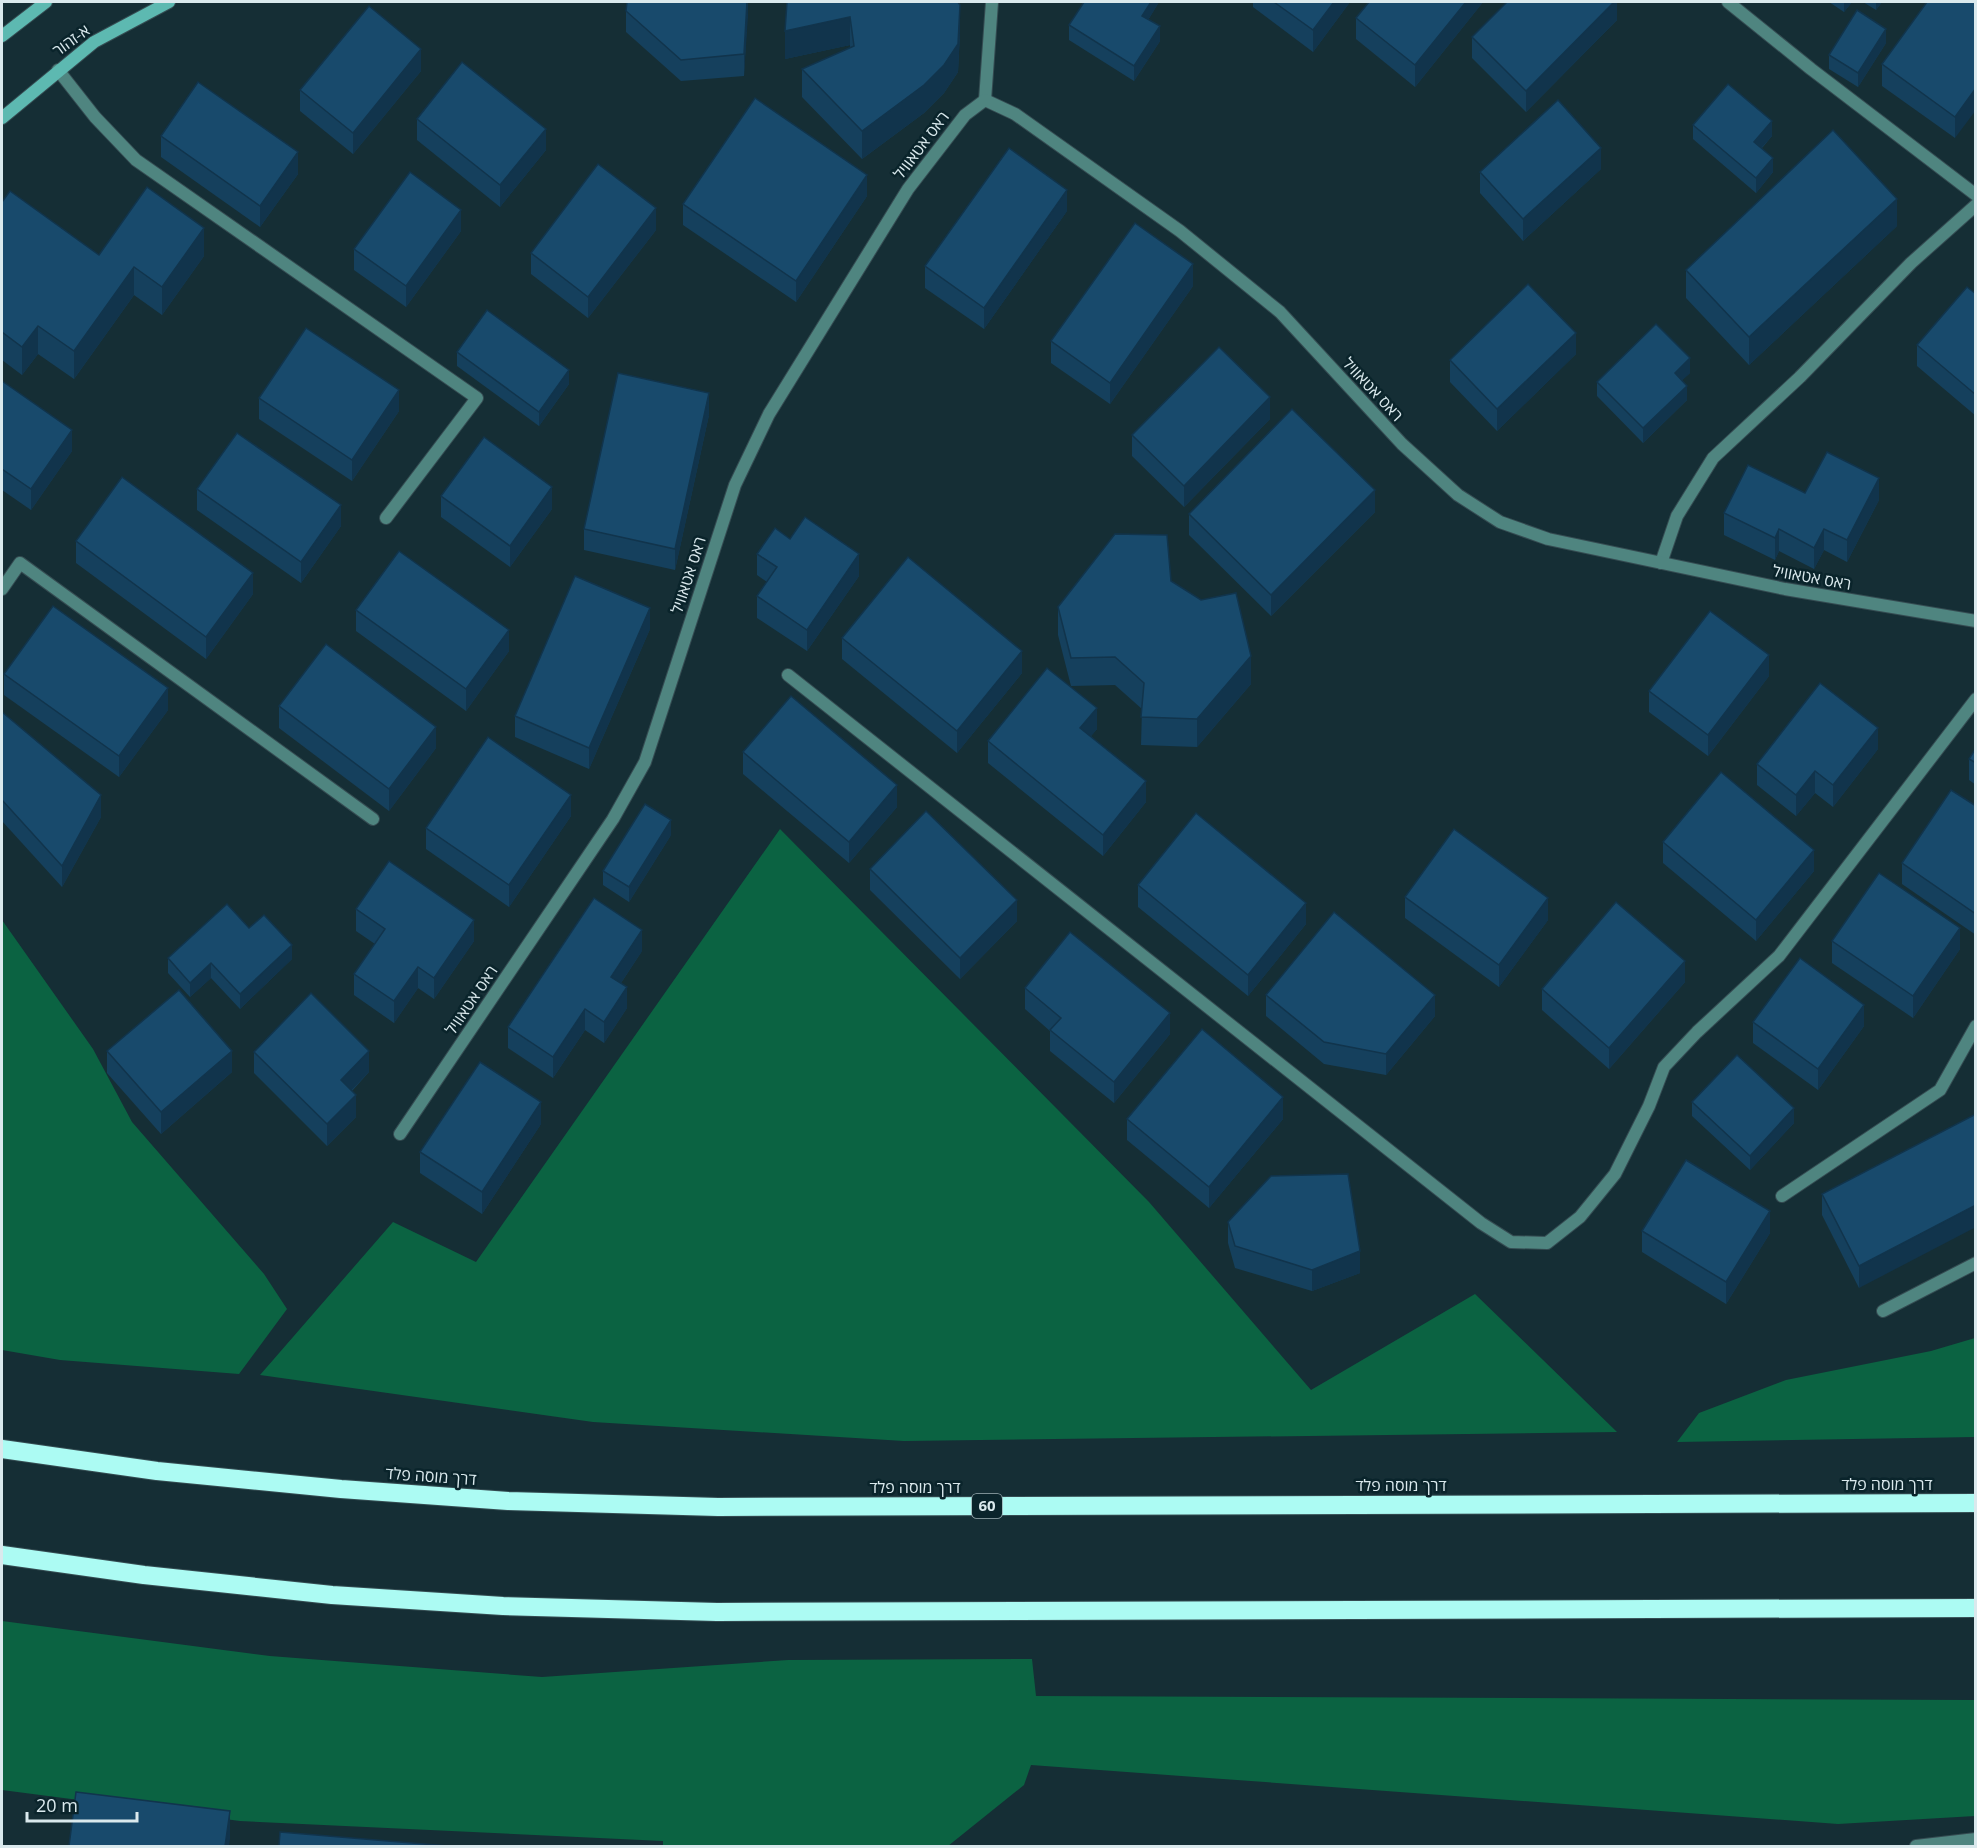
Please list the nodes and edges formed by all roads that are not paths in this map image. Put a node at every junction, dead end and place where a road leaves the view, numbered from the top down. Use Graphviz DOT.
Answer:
graph roads {
  1 [pos="46,2"];
  2 [pos="169,2"];
  3 [pos="992,2"];
  4 [pos="1728,2"];
  5 [pos="2,36"];
  6 [pos="58,70"];
  7 [pos="985,100"];
  8 [pos="2,118"];
  9 [pos="1976,195"];
  10 [pos="1976,205"];
  11 [pos="386,518"];
  12 [pos="1661,563"];
  13 [pos="2,589"];
  14 [pos="1976,621"];
  15 [pos="788,675"];
  16 [pos="1976,699"];
  17 [pos="372,819"];
  18 [pos="1976,1026"];
  19 [pos="400,1134"];
  20 [pos="1782,1196"];
  21 [pos="1976,1263"];
  22 [pos="1883,1311"];
  23 [pos="2,1449"];
  24 [pos="1976,1503"];
  25 [pos="2,1555"];
  26 [pos="1976,1608"];
  27 [pos="1976,1839"];
  28 [pos="1916,1846"];
  1 -- 5 [label="main road"];
  2 -- 6 [label="main road, א-זהור"];
  3 -- 7 [label="street"];
  4 -- 9 [label="street"];
  6 -- 8 [label="main road, א-זהור"];
  6 -- 11 [label="street"];
  7 -- 12 [label="street, ראס אטאוויל"];
  7 -- 19 [label="street, ראס אטאוויל"];
  10 -- 12 [label="street"];
  12 -- 14 [label="street, ראס אטאוויל"];
  13 -- 17 [label="street"];
  15 -- 16 [label="street"];
  18 -- 20 [label="street"];
  21 -- 22 [label="street"];
  23 -- 24 [label="highway, דרך מוסה פלד / 60"];
  25 -- 26 [label="highway"];
  27 -- 28 [label="street"];
}
